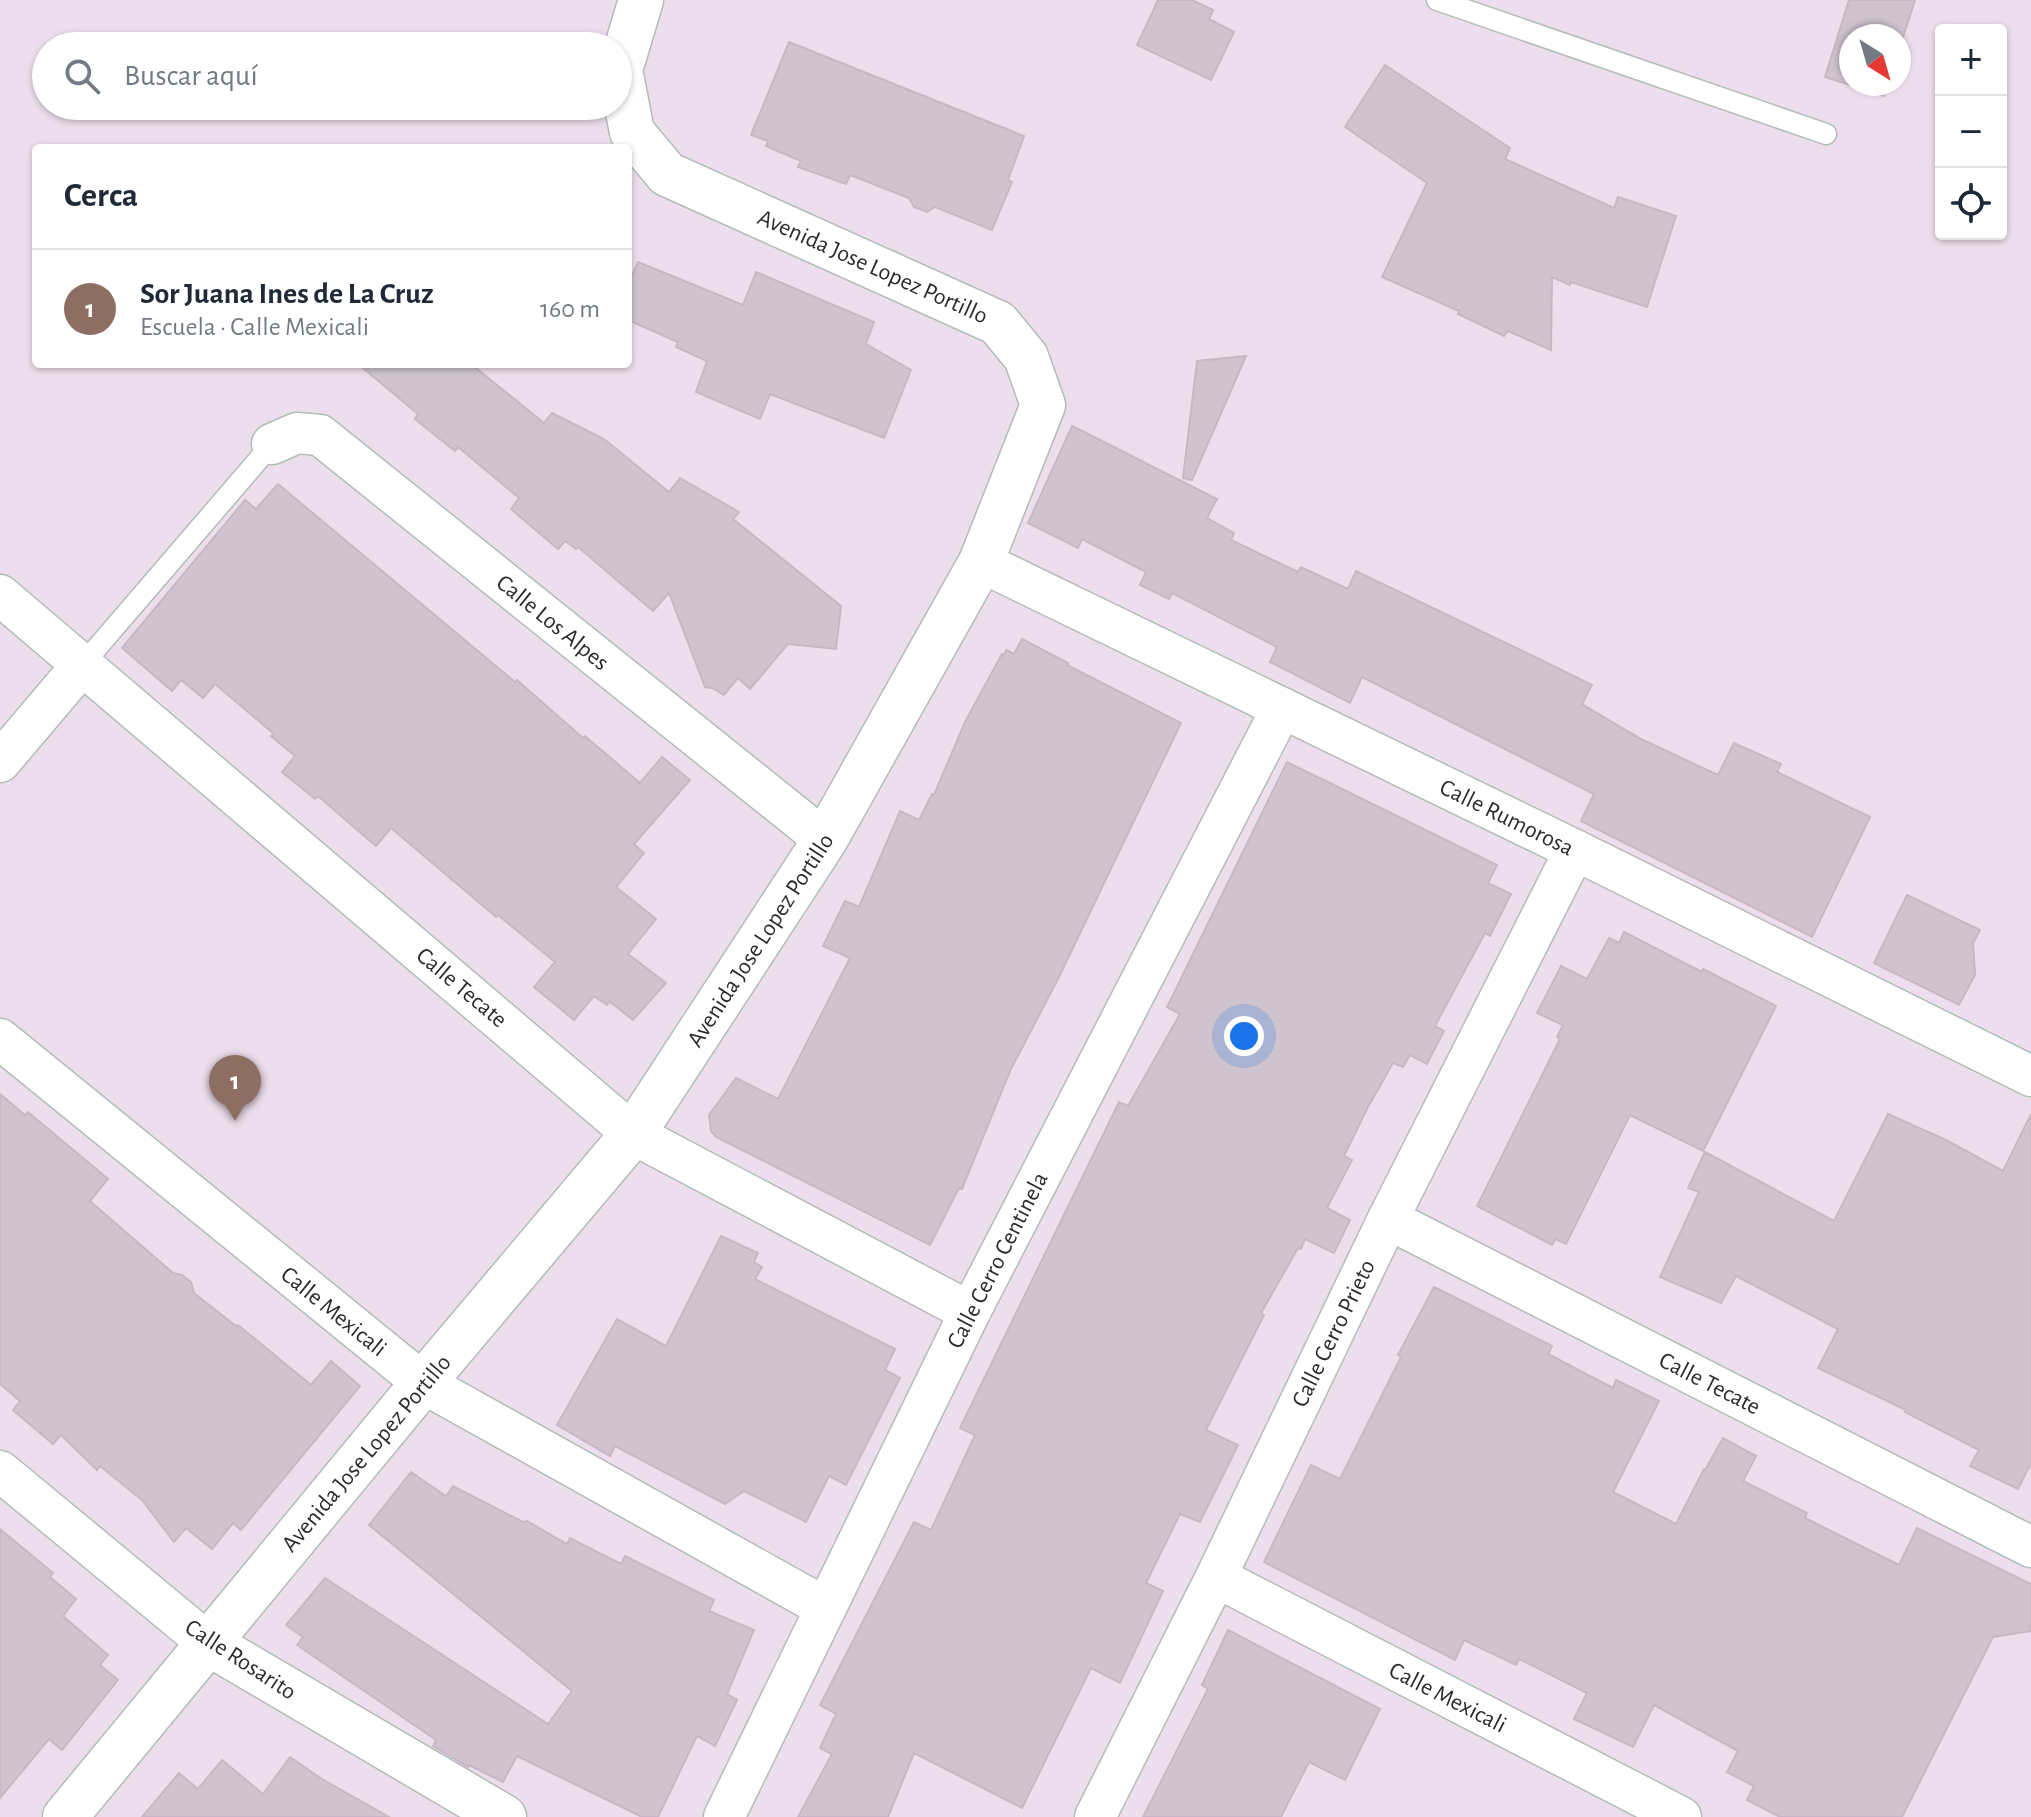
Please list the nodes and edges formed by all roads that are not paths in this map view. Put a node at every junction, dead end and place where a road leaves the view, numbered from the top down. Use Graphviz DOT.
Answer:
graph roads {
  1 [pos="641,0"];
  2 [pos="1437,0"];
  3 [pos="631,32"];
  4 [pos="630,120"];
  5 [pos="1826,134"];
  6 [pos="272,444"];
  7 [pos="981,562"];
  8 [pos="0,595"];
  9 [pos="83,664"];
  10 [pos="1282,708"];
  11 [pos="0,762"];
  12 [pos="825,840"];
  13 [pos="1575,850"];
  14 [pos="0,1039"];
  15 [pos="2031,1076"];
  16 [pos="633,1134"];
  17 [pos="1388,1219"];
  18 [pos="970,1312"];
  19 [pos="423,1383"];
  20 [pos="0,1471"];
  21 [pos="2031,1547"];
  22 [pos="1216,1577"];
  23 [pos="826,1608"];
  24 [pos="208,1643"];
  25 [pos="65,1817"];
  26 [pos="504,1817"];
  27 [pos="724,1817"];
  28 [pos="1095,1817"];
  29 [pos="1681,1817"];
  1 -- 3 [label="street, Avenida Jose Lopez Portillo"];
  2 -- 5 [label="lane"];
  4 -- 7 [label="street, Avenida Jose Lopez Portillo"];
  6 -- 9 [label="lane"];
  6 -- 12 [label="street, Calle Los Alpes"];
  7 -- 10 [label="street, Calle Rumorosa"];
  7 -- 12 [label="street, Avenida Jose Lopez Portillo"];
  8 -- 9 [label="street, Calle Tecate"];
  9 -- 11 [label="street"];
  9 -- 16 [label="street, Calle Tecate"];
  10 -- 13 [label="street, Calle Rumorosa"];
  10 -- 18 [label="street, Calle Cerro Centinela"];
  12 -- 16 [label="street, Avenida Jose Lopez Portillo"];
  13 -- 15 [label="street, Calle Rumorosa"];
  13 -- 17 [label="street, Calle Cerro Prieto"];
  14 -- 19 [label="street, Calle Mexicali"];
  16 -- 18 [label="street, Calle Tecate"];
  16 -- 19 [label="street, Avenida Jose Lopez Portillo"];
  17 -- 21 [label="street, Calle Tecate"];
  17 -- 22 [label="street, Calle Cerro Prieto"];
  18 -- 23 [label="street, Calle Cerro Centinela"];
  19 -- 23 [label="street, Calle Mexicali"];
  19 -- 24 [label="street, Avenida Jose Lopez Portillo"];
  20 -- 24 [label="street, Calle Rosarito"];
  22 -- 28 [label="street, Calle Cerro Prieto"];
  22 -- 29 [label="street, Calle Mexicali"];
  23 -- 27 [label="street, Calle Cerro Centinela"];
  24 -- 25 [label="street, Avenida Jose Lopez Portillo"];
  24 -- 26 [label="street, Calle Rosarito"];
}
